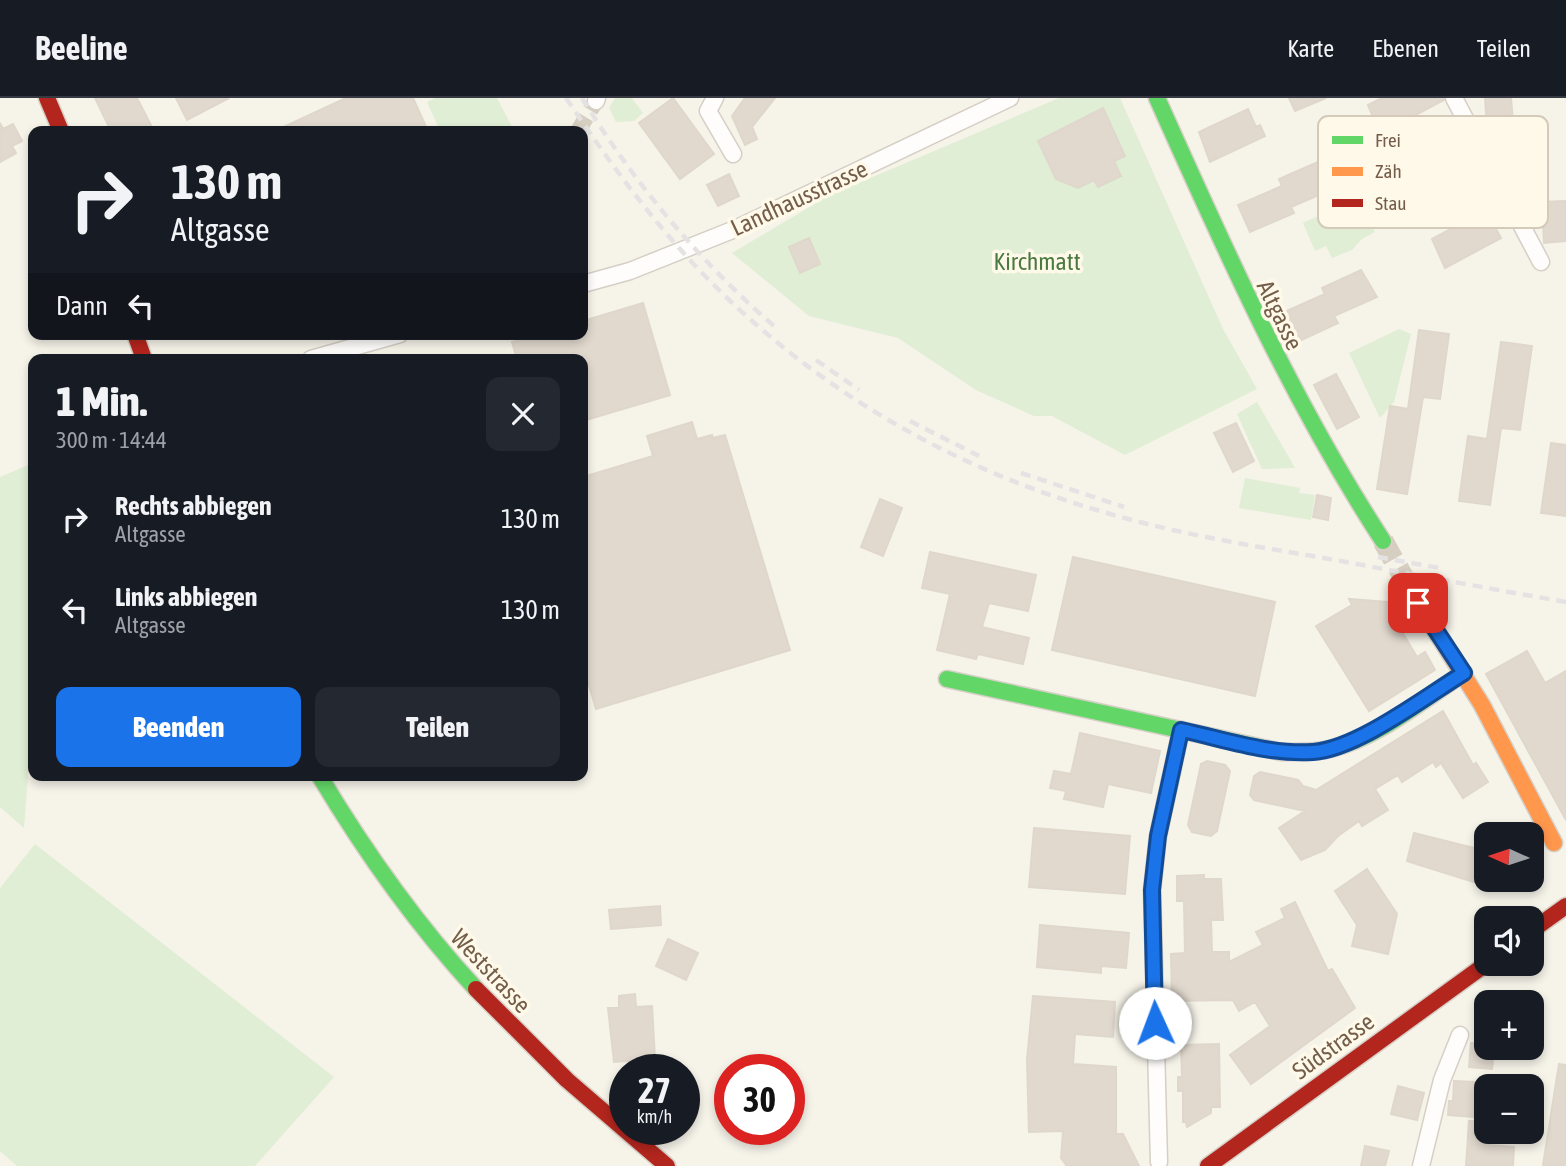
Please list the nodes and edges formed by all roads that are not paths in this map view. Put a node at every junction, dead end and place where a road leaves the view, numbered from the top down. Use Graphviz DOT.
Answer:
graph roads {
  1 [pos="47,98"];
  2 [pos="715,98"];
  3 [pos="1010,98"];
  4 [pos="1157,98"];
  5 [pos="1454,98"];
  6 [pos="1464,116"];
  7 [pos="59,126"];
  8 [pos="733,154"];
  9 [pos="1523,228"];
  10 [pos="1541,262"];
  11 [pos="588,283"];
  12 [pos="379,340"];
  13 [pos="329,354"];
  14 [pos="1382,541"];
  15 [pos="1418,603"];
  16 [pos="1464,673"];
  17 [pos="947,679"];
  18 [pos="1181,730"];
  19 [pos="322,781"];
  20 [pos="1554,843"];
  21 [pos="1566,906"];
  22 [pos="1544,922"];
  23 [pos="1474,973"];
  24 [pos="1460,1035"];
  25 [pos="1159,1163"];
  26 [pos="667,1166"];
  27 [pos="1208,1166"];
  28 [pos="1421,1166"];
  1 -- 7 [label="street"];
  2 -- 8 [label="street"];
  3 -- 11 [label="street, Landhausstrasse"];
  4 -- 14 [label="street, Altgasse"];
  5 -- 6 [label="street"];
  9 -- 10 [label="street"];
  12 -- 13 [label="street"];
  15 -- 16 [label="street"];
  16 -- 18 [label="street"];
  16 -- 20 [label="street"];
  17 -- 18 [label="street"];
  18 -- 25 [label="street"];
  19 -- 26 [label="street, Weststrasse"];
  21 -- 22 [label="street"];
  23 -- 27 [label="street, Südstrasse"];
  24 -- 28 [label="street"];
}
